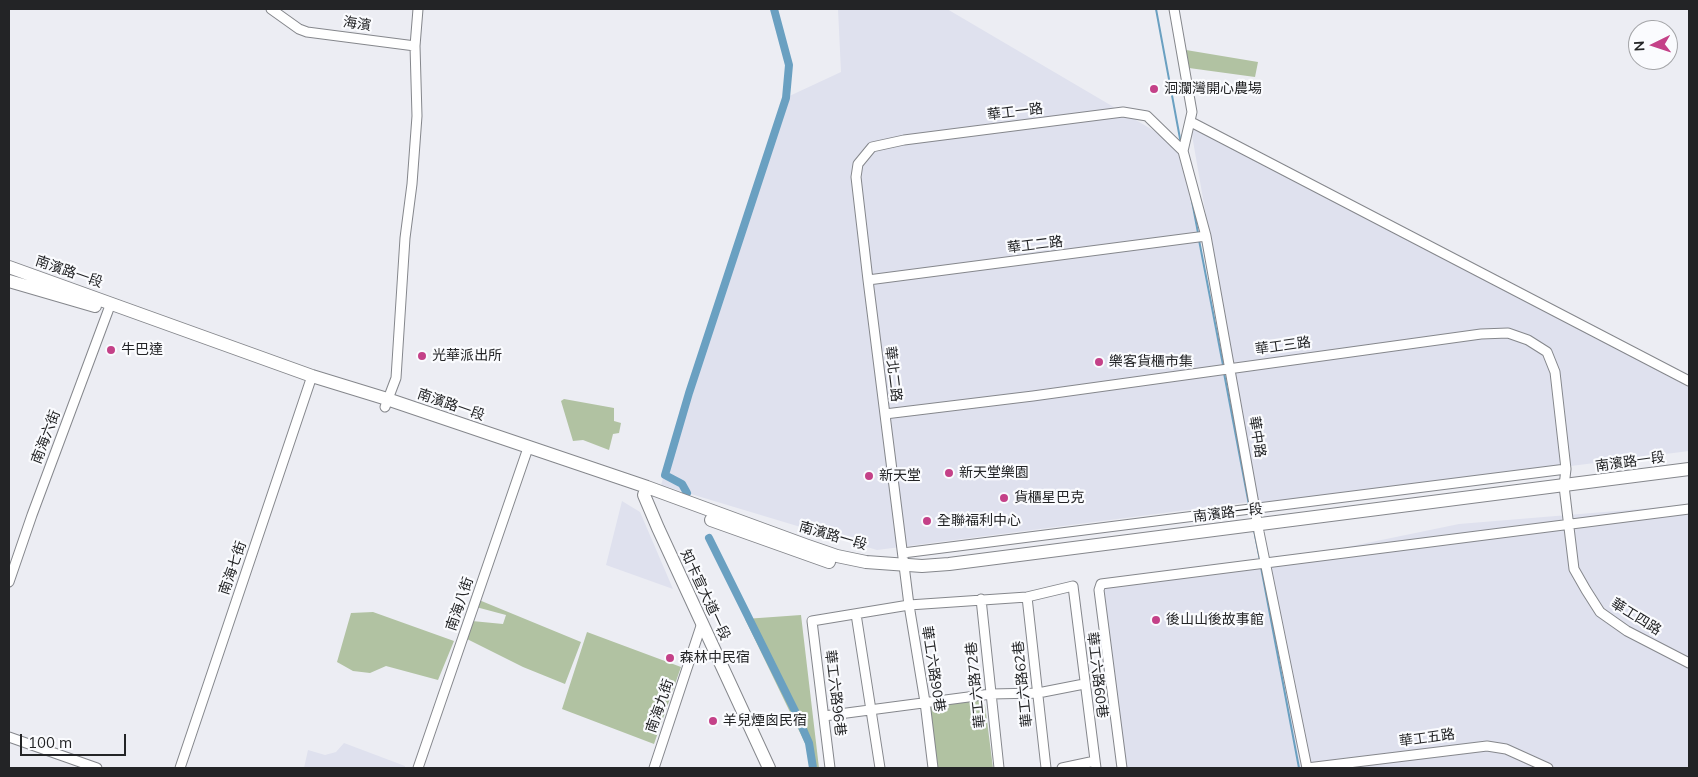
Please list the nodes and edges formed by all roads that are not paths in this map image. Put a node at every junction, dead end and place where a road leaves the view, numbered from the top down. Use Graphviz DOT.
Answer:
graph roads {
  1 [pos="271,9"];
  2 [pos="418,9"];
  3 [pos="1174,9"];
  4 [pos="415,46"];
  5 [pos="1191,122"];
  6 [pos="1183,151"];
  7 [pos="856,177"];
  8 [pos="1206,236"];
  9 [pos="9,267"];
  10 [pos="868,280"];
  11 [pos="9,281"];
  12 [pos="110,306"];
  13 [pos="1231,367"];
  14 [pos="311,380"];
  15 [pos="1689,382"];
  16 [pos="386,403"];
  17 [pos="884,414"];
  18 [pos="526,451"];
  19 [pos="1566,469"];
  20 [pos="1689,469"];
  21 [pos="1689,477"];
  22 [pos="1564,489"];
  23 [pos="645,491"];
  24 [pos="1255,507"];
  25 [pos="1689,508"];
  26 [pos="1569,525"];
  27 [pos="1258,528"];
  28 [pos="904,564"];
  29 [pos="1265,564"];
  30 [pos="9,582"];
  31 [pos="1027,597"];
  32 [pos="981,599"];
  33 [pos="909,605"];
  34 [pos="856,614"];
  35 [pos="702,624"];
  36 [pos="1689,663"];
  37 [pos="1084,684"];
  38 [pos="1038,693"];
  39 [pos="991,694"];
  40 [pos="925,702"];
  41 [pos="872,709"];
  42 [pos="824,716"];
  43 [pos="9,737"];
  44 [pos="1095,765"];
  45 [pos="97,768"];
  46 [pos="180,768"];
  47 [pos="418,768"];
  48 [pos="654,768"];
  49 [pos="769,768"];
  50 [pos="830,768"];
  51 [pos="880,768"];
  52 [pos="933,768"];
  53 [pos="999,768"];
  54 [pos="1046,768"];
  55 [pos="1062,768"];
  56 [pos="1122,768"];
  57 [pos="1307,768"];
  58 [pos="1548,768"];
  1 -- 4 [label="street, 海濱"];
  2 -- 4 [label="street"];
  3 -- 5 [label="street"];
  4 -- 16 [label="street"];
  5 -- 6 [label="street"];
  5 -- 15 [label="street"];
  6 -- 7 [label="street, 華工一路"];
  6 -- 8 [label="street, 華中路"];
  7 -- 10 [label="street, 華北二路"];
  8 -- 10 [label="street, 華工二路"];
  8 -- 13 [label="street, 華中路"];
  9 -- 12 [label="main road, 南濱路一段"];
  10 -- 17 [label="street, 華北二路"];
  11 -- 12 [label="main road, 南濱路一段"];
  12 -- 14 [label="main road, 南濱路一段"];
  12 -- 30 [label="street, 南海六街"];
  13 -- 17 [label="street, 華工三路"];
  13 -- 19 [label="street, 華工三路"];
  13 -- 24 [label="street, 華中路"];
  14 -- 16 [label="main road, 南濱路一段"];
  14 -- 46 [label="street, 南海七街"];
  16 -- 18 [label="main road, 南濱路一段"];
  17 -- 28 [label="street, 華北二路"];
  18 -- 23 [label="main road, 南濱路一段"];
  18 -- 47 [label="street, 南海八街"];
  19 -- 22 [label="street, 華工三路"];
  19 -- 24 [label="street"];
  20 -- 22 [label="main road, 南濱路一段"];
  21 -- 22 [label="main road, 南濱路一段"];
  22 -- 26 [label="street, 華工四路"];
  22 -- 27 [label="main road, 南濱路一段"];
  23 -- 28 [label="main road, 南濱路一段"];
  23 -- 35 [label="main road, 知卡宣大道一段"];
  24 -- 27 [label="street, 華中路"];
  24 -- 28 [label="street"];
  25 -- 26 [label="street"];
  26 -- 29 [label="street"];
  26 -- 36 [label="street, 華工四路"];
  27 -- 28 [label="main road, 南濱路一段"];
  27 -- 29 [label="street, 華中路"];
  28 -- 33 [label="street, 華工六路90巷"];
  29 -- 56 [label="street"];
  29 -- 57 [label="street, 華中路"];
  31 -- 32 [label="street"];
  31 -- 37 [label="street, 華工六路60巷"];
  31 -- 38 [label="street, 華工六路62巷"];
  32 -- 33 [label="street"];
  32 -- 39 [label="street, 華工六路72巷"];
  33 -- 34 [label="street"];
  33 -- 40 [label="street, 華工六路90巷"];
  34 -- 41 [label="street"];
  34 -- 42 [label="street, 華工六路96巷"];
  35 -- 48 [label="street, 南海九街"];
  35 -- 49 [label="main road, 知卡宣大道一段"];
  37 -- 38 [label="street"];
  37 -- 44 [label="street, 華工六路60巷"];
  38 -- 39 [label="street"];
  38 -- 54 [label="street, 華工六路62巷"];
  39 -- 40 [label="street"];
  39 -- 53 [label="street, 華工六路72巷"];
  40 -- 41 [label="street"];
  40 -- 52 [label="street, 華工六路90巷"];
  41 -- 42 [label="street"];
  41 -- 51 [label="street"];
  42 -- 50 [label="street, 華工六路96巷"];
  43 -- 45 [label="street"];
  44 -- 55 [label="street"];
  57 -- 58 [label="street, 華工五路"];
}
